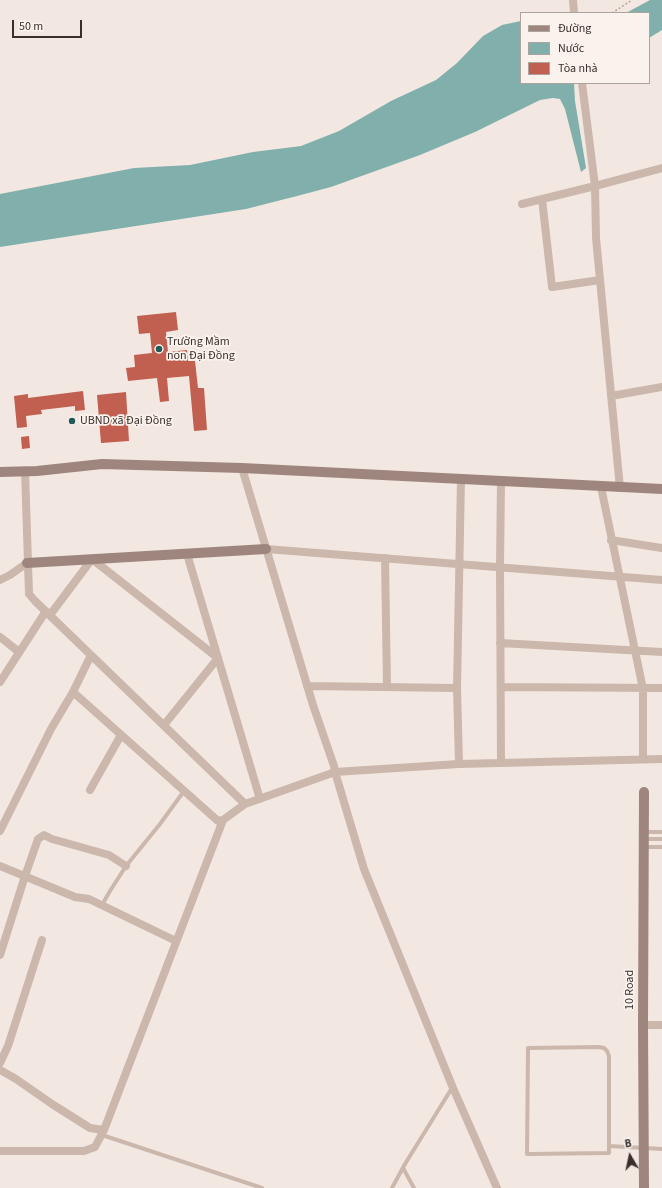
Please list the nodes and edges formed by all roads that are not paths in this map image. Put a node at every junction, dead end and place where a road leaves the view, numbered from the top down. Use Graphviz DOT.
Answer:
graph roads {
  1 [pos="573,0"];
  2 [pos="574,12"];
  3 [pos="582,84"];
  4 [pos="662,168"];
  5 [pos="595,186"];
  6 [pos="542,199"];
  7 [pos="522,204"];
  8 [pos="600,280"];
  9 [pos="662,387"];
  10 [pos="611,396"];
  11 [pos="242,468"];
  12 [pos="25,471"];
  13 [pos="0,472"];
  14 [pos="461,478"];
  15 [pos="501,481"];
  16 [pos="601,487"];
  17 [pos="620,488"];
  18 [pos="662,489"];
  19 [pos="611,540"];
  20 [pos="662,548"];
  21 [pos="266,549"];
  22 [pos="187,554"];
  23 [pos="385,558"];
  24 [pos="92,559"];
  25 [pos="28,562"];
  26 [pos="459,564"];
  27 [pos="500,568"];
  28 [pos="619,577"];
  29 [pos="0,580"];
  30 [pos="662,580"];
  31 [pos="48,613"];
  32 [pos="0,637"];
  33 [pos="500,643"];
  34 [pos="635,650"];
  35 [pos="19,652"];
  36 [pos="662,652"];
  37 [pos="92,655"];
  38 [pos="218,658"];
  39 [pos="0,682"];
  40 [pos="307,686"];
  41 [pos="387,687"];
  42 [pos="501,687"];
  43 [pos="457,688"];
  44 [pos="643,688"];
  45 [pos="662,688"];
  46 [pos="73,692"];
  47 [pos="164,725"];
  48 [pos="121,735"];
  49 [pos="643,759"];
  50 [pos="662,759"];
  51 [pos="502,763"];
  52 [pos="459,764"];
  53 [pos="335,772"];
  54 [pos="90,790"];
  55 [pos="184,791"];
  56 [pos="644,792"];
  57 [pos="260,799"];
  58 [pos="245,804"];
  59 [pos="223,820"];
  60 [pos="0,831"];
  61 [pos="662,832"];
  62 [pos="644,839"];
  63 [pos="662,839"];
  64 [pos="662,846"];
  65 [pos="0,866"];
  66 [pos="126,866"];
  67 [pos="25,876"];
  68 [pos="102,906"];
  69 [pos="42,940"];
  70 [pos="176,940"];
  71 [pos="0,955"];
  72 [pos="643,1024"];
  73 [pos="662,1024"];
  74 [pos="0,1063"];
  75 [pos="0,1070"];
  76 [pos="452,1088"];
  77 [pos="103,1132"];
  78 [pos="0,1146"];
  79 [pos="609,1146"];
  80 [pos="644,1148"];
  81 [pos="662,1149"];
  82 [pos="0,1151"];
  83 [pos="11,1151"];
  84 [pos="403,1168"];
  85 [pos="262,1188"];
  86 [pos="392,1188"];
  87 [pos="414,1188"];
  88 [pos="497,1188"];
  89 [pos="644,1188"];
  1 -- 2 [label="street"];
  3 -- 5 [label="street"];
  4 -- 5 [label="street"];
  5 -- 6 [label="street"];
  5 -- 8 [label="street"];
  6 -- 7 [label="street"];
  6 -- 8 [label="street"];
  8 -- 10 [label="street"];
  9 -- 10 [label="street"];
  10 -- 17 [label="street"];
  11 -- 12 [label="main road"];
  11 -- 14 [label="main road"];
  11 -- 21 [label="street"];
  12 -- 13 [label="main road"];
  12 -- 25 [label="street"];
  14 -- 15 [label="main road"];
  14 -- 26 [label="street"];
  15 -- 16 [label="main road"];
  15 -- 27 [label="street"];
  16 -- 17 [label="main road"];
  16 -- 19 [label="street"];
  17 -- 18 [label="main road"];
  19 -- 20 [label="street"];
  19 -- 28 [label="street"];
  21 -- 22 [label="main road"];
  21 -- 23 [label="street"];
  21 -- 40 [label="street"];
  22 -- 24 [label="main road"];
  22 -- 38 [label="street"];
  23 -- 26 [label="street"];
  23 -- 41 [label="street"];
  24 -- 25 [label="main road"];
  24 -- 31 [label="street"];
  24 -- 38 [label="street"];
  25 -- 29 [label="street"];
  25 -- 31 [label="street"];
  26 -- 27 [label="street"];
  26 -- 43 [label="street"];
  27 -- 28 [label="street"];
  27 -- 33 [label="street"];
  28 -- 30 [label="street"];
  28 -- 34 [label="street"];
  31 -- 35 [label="street"];
  31 -- 37 [label="street"];
  32 -- 35 [label="street"];
  33 -- 34 [label="street"];
  33 -- 42 [label="street"];
  34 -- 36 [label="street"];
  34 -- 44 [label="street"];
  35 -- 39 [label="street"];
  37 -- 46 [label="street"];
  37 -- 47 [label="street"];
  38 -- 47 [label="street"];
  38 -- 57 [label="street"];
  40 -- 41 [label="street"];
  40 -- 53 [label="street"];
  41 -- 43 [label="street"];
  42 -- 44 [label="street"];
  42 -- 51 [label="street"];
  43 -- 52 [label="street"];
  44 -- 45 [label="street"];
  44 -- 49 [label="street"];
  46 -- 48 [label="street"];
  46 -- 60 [label="street"];
  47 -- 58 [label="street"];
  48 -- 54 [label="street"];
  48 -- 55 [label="street"];
  49 -- 50 [label="street"];
  49 -- 51 [label="street"];
  51 -- 52 [label="street"];
  52 -- 53 [label="street"];
  53 -- 57 [label="street"];
  53 -- 76 [label="street"];
  55 -- 59 [label="street"];
  55 -- 66 [label="lane"];
  56 -- 62 [label="main road, 10 Road"];
  57 -- 58 [label="street"];
  58 -- 59 [label="street"];
  59 -- 70 [label="street"];
  61 -- 62 [label="lane"];
  62 -- 63 [label="lane"];
  62 -- 64 [label="lane"];
  62 -- 72 [label="main road, 10 Road"];
  65 -- 67 [label="street"];
  66 -- 67 [label="street"];
  66 -- 68 [label="lane"];
  67 -- 68 [label="street"];
  67 -- 71 [label="street"];
  68 -- 70 [label="street"];
  69 -- 74 [label="street"];
  70 -- 77 [label="street"];
  72 -- 73 [label="street"];
  72 -- 80 [label="main road, 10 Road"];
  75 -- 77 [label="street"];
  76 -- 84 [label="lane"];
  76 -- 88 [label="street"];
  77 -- 83 [label="street"];
  77 -- 85 [label="lane"];
  78 -- 83 [label="street"];
  79 -- 79 [label="lane"];
  79 -- 80 [label="lane"];
  80 -- 81 [label="lane"];
  80 -- 89 [label="main road, 10 Road"];
  82 -- 83 [label="street"];
  84 -- 86 [label="lane"];
  84 -- 87 [label="lane"];
}
